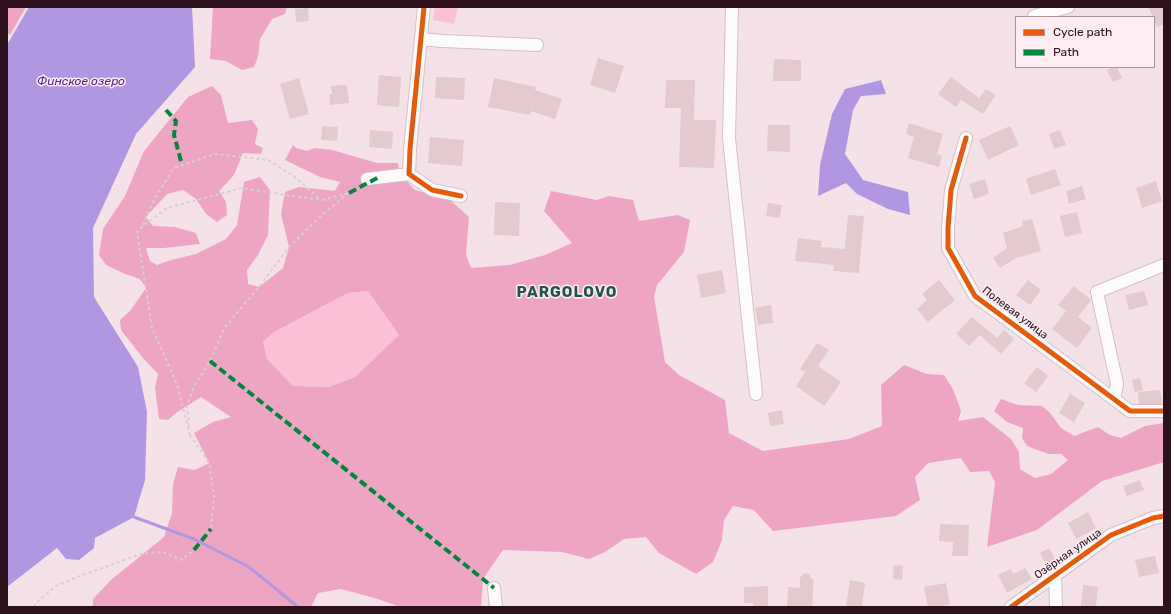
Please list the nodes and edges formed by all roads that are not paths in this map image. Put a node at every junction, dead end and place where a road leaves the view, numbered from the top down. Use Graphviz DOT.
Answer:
graph roads {
  1 [pos="424,7"];
  2 [pos="732,7"];
  3 [pos="1068,7"];
  4 [pos="1034,16"];
  5 [pos="421,39"];
  6 [pos="537,45"];
  7 [pos="966,138"];
  8 [pos="409,174"];
  9 [pos="367,179"];
  10 [pos="461,196"];
  11 [pos="1164,265"];
  12 [pos="756,394"];
  13 [pos="1114,399"];
  14 [pos="1164,411"];
  15 [pos="1164,516"];
  16 [pos="1055,575"];
  17 [pos="494,588"];
  18 [pos="496,607"];
  19 [pos="1011,607"];
  20 [pos="1056,607"];
  1 -- 5 [label="street"];
  2 -- 12 [label="street"];
  3 -- 4 [label="street"];
  5 -- 6 [label="street"];
  5 -- 8 [label="street"];
  7 -- 13 [label="street, Полевая улица"];
  8 -- 9 [label="street"];
  8 -- 10 [label="street"];
  11 -- 13 [label="street"];
  13 -- 14 [label="street, Полевая улица"];
  15 -- 16 [label="street, Озёрная улица"];
  16 -- 19 [label="street, Озёрная улица"];
  16 -- 20 [label="street"];
  17 -- 18 [label="street"];
}
